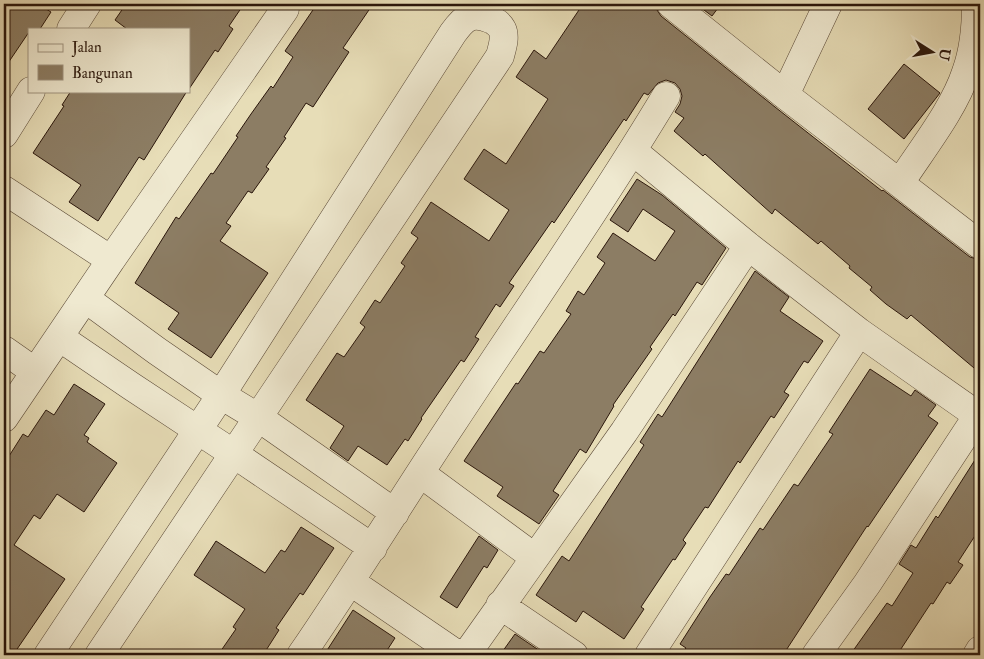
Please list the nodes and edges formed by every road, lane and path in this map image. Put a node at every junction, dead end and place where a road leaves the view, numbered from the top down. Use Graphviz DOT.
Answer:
graph roads {
  1 [pos="88,4"];
  2 [pos="285,4"];
  3 [pos="671,4"];
  4 [pos="828,4"];
  5 [pos="976,4"];
  6 [pos="474,9"];
  7 [pos="72,28"];
  8 [pos="30,92"];
  9 [pos="785,94"];
  10 [pos="666,96"];
  11 [pos="4,134"];
  12 [pos="632,152"];
  13 [pos="900,183"];
  14 [pos="4,190"];
  15 [pos="980,245"];
  16 [pos="748,246"];
  17 [pos="112,260"];
  18 [pos="86,299"];
  19 [pos="859,332"];
  20 [pos="59,337"];
  21 [pos="4,350"];
  22 [pos="34,371"];
  23 [pos="220,395"];
  24 [pos="979,416"];
  25 [pos="4,418"];
  26 [pos="259,418"];
  27 [pos="196,430"];
  28 [pos="234,454"];
  29 [pos="420,473"];
  30 [pos="395,513"];
  31 [pos="373,548"];
  32 [pos="534,557"];
  33 [pos="351,582"];
  34 [pos="500,605"];
  35 [pos="980,650"];
  36 [pos="48,655"];
  37 [pos="99,655"];
  38 [pos="301,655"];
  39 [pos="458,655"];
  40 [pos="466,655"];
  41 [pos="574,655"];
  42 [pos="649,655"];
  43 [pos="816,655"];
  44 [pos="977,655"];
  1 -- 7 [label="street"];
  2 -- 17 [label="street"];
  3 -- 9 [label="street"];
  4 -- 9 [label="street"];
  5 -- 13 [label="street"];
  6 -- 23 [label="street"];
  6 -- 26 [label="street"];
  8 -- 11 [label="street"];
  9 -- 13 [label="street"];
  10 -- 12 [label="street"];
  12 -- 16 [label="street"];
  12 -- 29 [label="street"];
  13 -- 15 [label="street"];
  14 -- 17 [label="street"];
  16 -- 19 [label="street"];
  16 -- 32 [label="street"];
  17 -- 18 [label="street"];
  18 -- 20 [label="street"];
  18 -- 23 [label="street"];
  19 -- 24 [label="street"];
  19 -- 42 [label="street"];
  20 -- 22 [label="street"];
  20 -- 27 [label="street"];
  21 -- 22 [label="street"];
  22 -- 25 [label="street"];
  23 -- 26 [label="street"];
  23 -- 27 [label="street"];
  24 -- 43 [label="street"];
  26 -- 28 [label="street"];
  26 -- 30 [label="street"];
  27 -- 28 [label="street"];
  27 -- 36 [label="street"];
  28 -- 31 [label="street"];
  28 -- 37 [label="street"];
  29 -- 30 [label="street"];
  29 -- 32 [label="street"];
  30 -- 31 [label="street"];
  31 -- 33 [label="street"];
  32 -- 34 [label="street"];
  33 -- 38 [label="street"];
  33 -- 39 [label="street"];
  34 -- 40 [label="street"];
  34 -- 41 [label="street"];
  35 -- 44 [label="street"];
}
